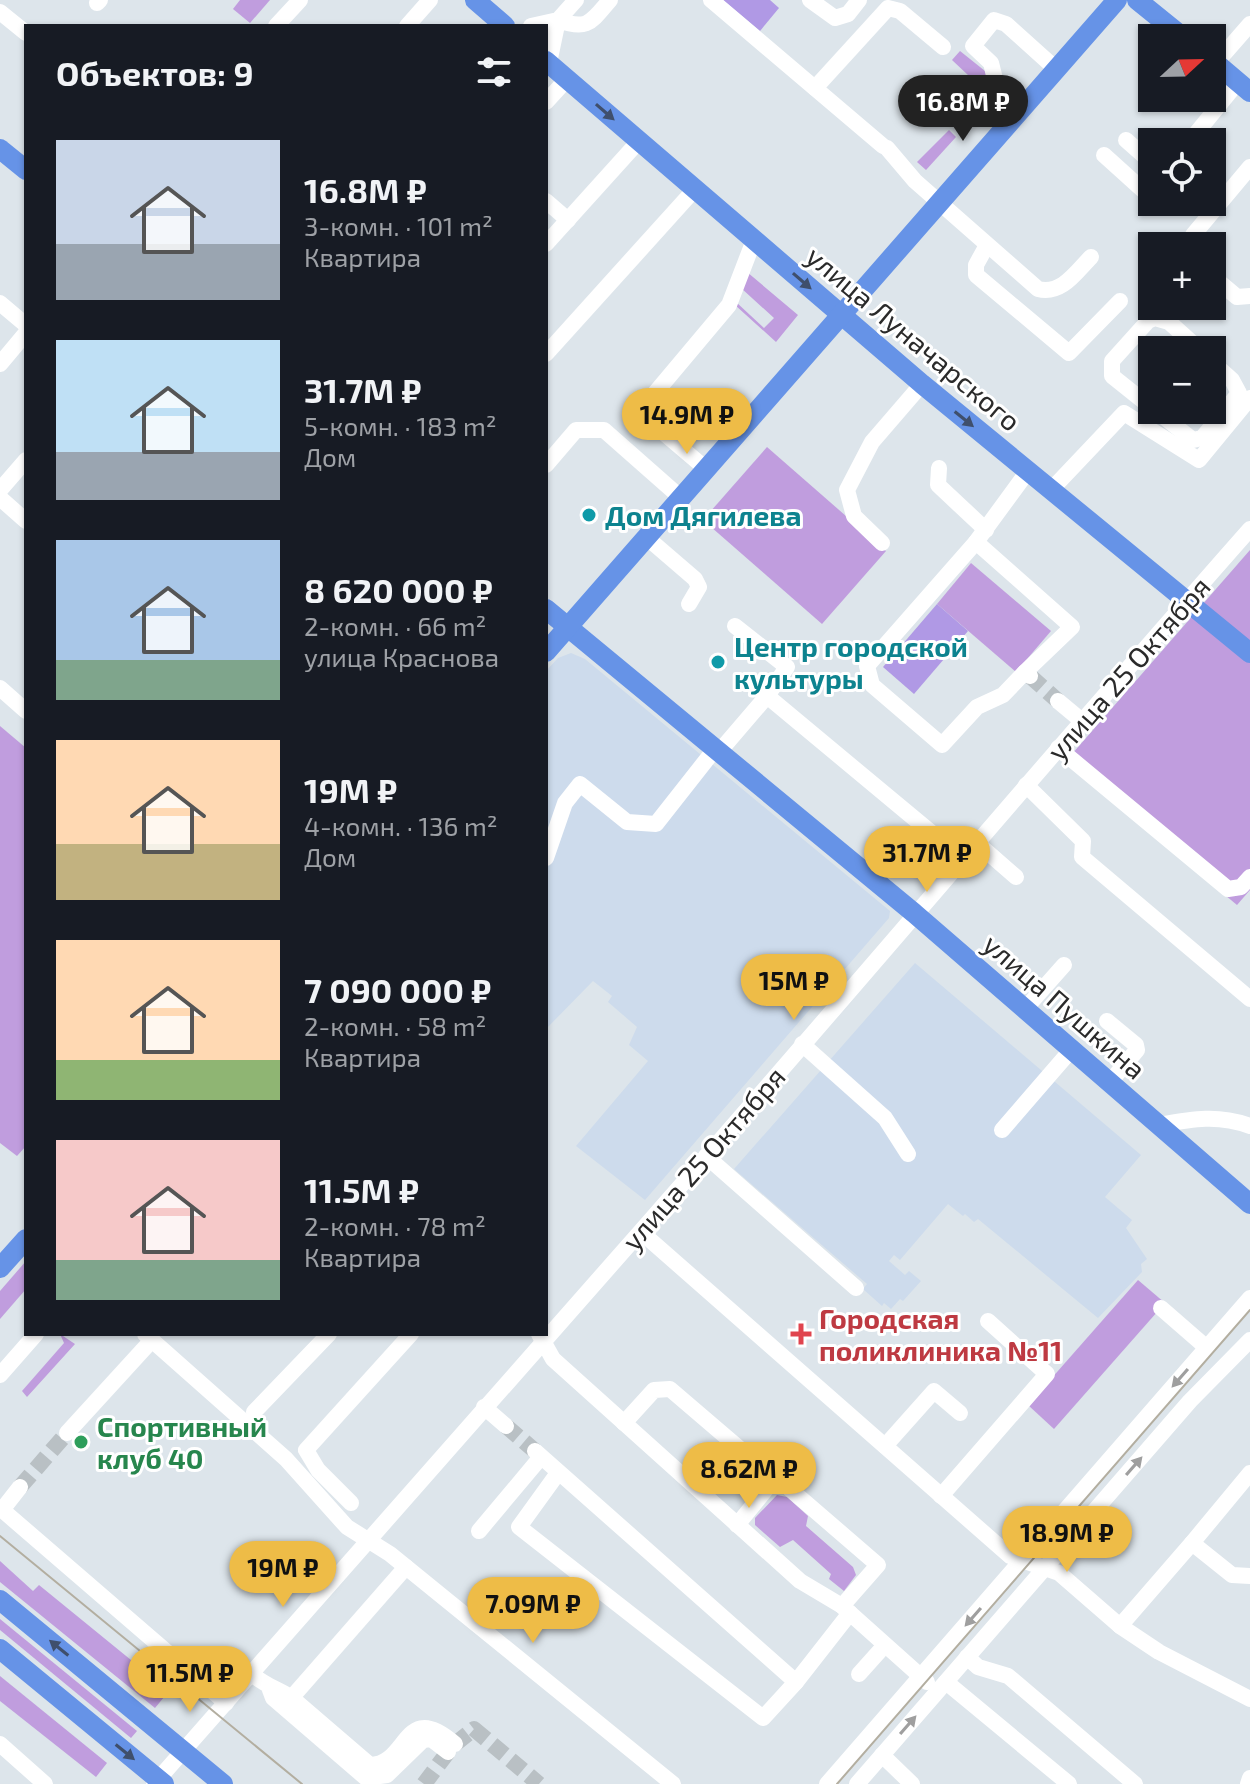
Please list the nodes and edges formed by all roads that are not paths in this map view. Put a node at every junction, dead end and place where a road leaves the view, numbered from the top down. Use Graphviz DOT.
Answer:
graph roads {
  1 [pos="300,0"];
  2 [pos="430,0"];
  3 [pos="475,0"];
  4 [pos="576,0"];
  5 [pos="610,0"];
  6 [pos="711,0"];
  7 [pos="810,0"];
  8 [pos="859,0"];
  9 [pos="1117,0"];
  10 [pos="1137,0"];
  11 [pos="0,12"];
  12 [pos="558,20"];
  13 [pos="278,24"];
  14 [pos="409,24"];
  15 [pos="503,24"];
  16 [pos="540,24"];
  17 [pos="1167,24"];
  18 [pos="1250,24"];
  19 [pos="24,31"];
  20 [pos="943,47"];
  21 [pos="1226,49"];
  22 [pos="548,58"];
  23 [pos="548,63"];
  24 [pos="1056,69"];
  25 [pos="1226,72"];
  26 [pos="567,79"];
  27 [pos="1244,87"];
  28 [pos="815,88"];
  29 [pos="548,100"];
  30 [pos="1018,112"];
  31 [pos="1203,128"];
  32 [pos="1126,140"];
  33 [pos="639,141"];
  34 [pos="0,149"];
  35 [pos="1138,151"];
  36 [pos="1104,155"];
  37 [pos="1250,167"];
  38 [pos="24,168"];
  39 [pos="1138,186"];
  40 [pos="695,189"];
  41 [pos="940,202"];
  42 [pos="548,203"];
  43 [pos="568,220"];
  44 [pos="1196,232"];
  45 [pos="754,240"];
  46 [pos="548,242"];
  47 [pos="987,245"];
  48 [pos="1091,257"];
  49 [pos="1226,288"];
  50 [pos="1250,296"];
  51 [pos="1120,301"];
  52 [pos="0,303"];
  53 [pos="841,314"];
  54 [pos="24,323"];
  55 [pos="24,335"];
  56 [pos="1183,336"];
  57 [pos="548,352"];
  58 [pos="0,364"];
  59 [pos="1226,375"];
  60 [pos="922,384"];
  61 [pos="1138,397"];
  62 [pos="1250,398"];
  63 [pos="1226,409"];
  64 [pos="1124,413"];
  65 [pos="1173,424"];
  66 [pos="1214,424"];
  67 [pos="24,462"];
  68 [pos="548,463"];
  69 [pos="705,468"];
  70 [pos="939,468"];
  71 [pos="1028,471"];
  72 [pos="0,490"];
  73 [pos="1051,490"];
  74 [pos="680,497"];
  75 [pos="0,498"];
  76 [pos="24,519"];
  77 [pos="1250,529"];
  78 [pos="645,536"];
  79 [pos="981,536"];
  80 [pos="882,543"];
  81 [pos="1186,601"];
  82 [pos="689,604"];
  83 [pos="548,611"];
  84 [pos="567,626"];
  85 [pos="735,626"];
  86 [pos="548,650"];
  87 [pos="1250,653"];
  88 [pos="0,688"];
  89 [pos="767,696"];
  90 [pos="1058,701"];
  91 [pos="24,709"];
  92 [pos="1082,721"];
  93 [pos="1058,748"];
  94 [pos="717,750"];
  95 [pos="1026,785"];
  96 [pos="977,843"];
  97 [pos="548,852"];
  98 [pos="963,859"];
  99 [pos="1016,877"];
  100 [pos="1250,877"];
  101 [pos="914,913"];
  102 [pos="1064,965"];
  103 [pos="1250,999"];
  104 [pos="1025,1009"];
  105 [pos="1107,1021"];
  106 [pos="802,1044"];
  107 [pos="1072,1049"];
  108 [pos="1110,1082"];
  109 [pos="1159,1125"];
  110 [pos="1250,1126"];
  111 [pos="1002,1130"];
  112 [pos="908,1154"];
  113 [pos="706,1156"];
  114 [pos="1250,1204"];
  115 [pos="641,1232"];
  116 [pos="24,1241"];
  117 [pos="4,1257"];
  118 [pos="856,1288"];
  119 [pos="1250,1298"];
  120 [pos="1161,1308"];
  121 [pos="988,1321"];
  122 [pos="548,1329"];
  123 [pos="34,1336"];
  124 [pos="327,1336"];
  125 [pos="409,1336"];
  126 [pos="148,1337"];
  127 [pos="540,1337"];
  128 [pos="1250,1340"];
  129 [pos="1207,1348"];
  130 [pos="0,1375"];
  131 [pos="484,1407"];
  132 [pos="254,1412"];
  133 [pos="960,1413"];
  134 [pos="624,1423"];
  135 [pos="506,1426"];
  136 [pos="67,1433"];
  137 [pos="885,1446"];
  138 [pos="760,1466"];
  139 [pos="558,1473"];
  140 [pos="1250,1473"];
  141 [pos="20,1487"];
  142 [pos="941,1496"];
  143 [pos="351,1503"];
  144 [pos="1,1509"];
  145 [pos="737,1525"];
  146 [pos="479,1531"];
  147 [pos="368,1541"];
  148 [pos="1192,1543"];
  149 [pos="1022,1560"];
  150 [pos="406,1567"];
  151 [pos="1045,1568"];
  152 [pos="1250,1576"];
  153 [pos="0,1600"];
  154 [pos="846,1610"];
  155 [pos="1120,1626"];
  156 [pos="885,1645"];
  157 [pos="0,1649"];
  158 [pos="967,1657"];
  159 [pos="859,1674"];
  160 [pos="253,1675"];
  161 [pos="921,1677"];
  162 [pos="796,1682"];
  163 [pos="942,1686"];
  164 [pos="280,1697"];
  165 [pos="1250,1699"];
  166 [pos="226,1703"];
  167 [pos="0,1744"];
  168 [pos="452,1748"];
  169 [pos="184,1750"];
  170 [pos="882,1755"];
  171 [pos="1250,1778"];
  172 [pos="159,1782"];
  173 [pos="45,1784"];
  174 [pos="223,1784"];
  175 [pos="673,1784"];
  176 [pos="827,1784"];
  177 [pos="857,1784"];
  178 [pos="912,1784"];
  179 [pos="1069,1784"];
  180 [pos="1135,1784"];
  181 [pos="1248,1784"];
  1 -- 13 [label="street"];
  2 -- 14 [label="street"];
  3 -- 15 [label="main road"];
  4 -- 12 [label="street"];
  5 -- 12 [label="street"];
  6 -- 28 [label="street"];
  7 -- 8 [label="street"];
  9 -- 24 [label="main road"];
  10 -- 17 [label="main road"];
  11 -- 19 [label="street"];
  12 -- 16 [label="street"];
  12 -- 22 [label="street"];
  18 -- 21 [label="street"];
  20 -- 28 [label="street"];
  23 -- 26 [label="main road, улица Луначарского"];
  24 -- 30 [label="main road"];
  24 -- 30 [label="street"];
  25 -- 27 [label="main road"];
  26 -- 29 [label="street"];
  26 -- 33 [label="main road, улица Луначарского, one-way"];
  27 -- 31 [label="street"];
  28 -- 41 [label="street"];
  30 -- 41 [label="main road"];
  32 -- 35 [label="street"];
  33 -- 40 [label="main road, улица Луначарского"];
  33 -- 43 [label="street"];
  34 -- 38 [label="main road"];
  36 -- 39 [label="street"];
  37 -- 44 [label="street"];
  40 -- 45 [label="main road, улица Луначарского"];
  40 -- 57 [label="street"];
  41 -- 47 [label="street"];
  41 -- 53 [label="main road"];
  42 -- 43 [label="street"];
  43 -- 46 [label="street"];
  45 -- 53 [label="main road, улица Луначарского, one-way"];
  45 -- 69 [label="street"];
  47 -- 48 [label="street"];
  47 -- 51 [label="street"];
  49 -- 50 [label="street"];
  52 -- 54 [label="street"];
  53 -- 60 [label="main road, улица Луначарского"];
  53 -- 69 [label="main road"];
  55 -- 58 [label="street"];
  56 -- 61 [label="street"];
  59 -- 63 [label="street"];
  60 -- 71 [label="main road, улица Луначарского, one-way"];
  60 -- 80 [label="street"];
  61 -- 64 [label="street"];
  62 -- 64 [label="street"];
  64 -- 73 [label="street"];
  65 -- 66 [label="street"];
  67 -- 72 [label="street"];
  68 -- 74 [label="street"];
  69 -- 74 [label="main road"];
  70 -- 79 [label="street"];
  71 -- 73 [label="main road, улица Луначарского"];
  71 -- 79 [label="street"];
  73 -- 81 [label="main road, улица Луначарского"];
  74 -- 78 [label="main road"];
  75 -- 76 [label="street"];
  77 -- 81 [label="street, улица 25 Октября"];
  78 -- 82 [label="street"];
  78 -- 84 [label="main road"];
  79 -- 79 [label="street"];
  81 -- 87 [label="main road, улица Луначарского"];
  81 -- 92 [label="street, улица 25 Октября"];
  83 -- 84 [label="main road, улица Пушкина"];
  84 -- 86 [label="main road"];
  84 -- 94 [label="main road, улица Пушкина"];
  85 -- 89 [label="street"];
  88 -- 91 [label="street"];
  89 -- 94 [label="street"];
  89 -- 98 [label="street"];
  90 -- 92 [label="street"];
  92 -- 93 [label="street, улица 25 Октября"];
  93 -- 95 [label="street, улица 25 Октября"];
  93 -- 100 [label="street"];
  94 -- 97 [label="street"];
  94 -- 101 [label="main road, улица Пушкина"];
  95 -- 96 [label="street, улица 25 Октября"];
  95 -- 103 [label="street"];
  96 -- 98 [label="street, улица 25 Октября"];
  96 -- 99 [label="street"];
  98 -- 101 [label="street, улица 25 Октября"];
  101 -- 104 [label="main road, улица Пушкина"];
  101 -- 106 [label="street, улица 25 Октября"];
  102 -- 104 [label="street"];
  104 -- 107 [label="main road, улица Пушкина"];
  105 -- 108 [label="street"];
  106 -- 112 [label="street"];
  106 -- 113 [label="street, улица 25 Октября"];
  107 -- 108 [label="main road, улица Пушкина"];
  107 -- 111 [label="street"];
  108 -- 109 [label="main road, улица Пушкина"];
  109 -- 110 [label="street"];
  109 -- 114 [label="main road, улица Пушкина"];
  113 -- 115 [label="street, улица 25 Октября"];
  113 -- 118 [label="street"];
  115 -- 122 [label="street, улица 25 Октября"];
  115 -- 137 [label="street"];
  116 -- 117 [label="main road"];
  119 -- 129 [label="street"];
  120 -- 129 [label="street"];
  121 -- 142 [label="street"];
  123 -- 130 [label="street"];
  124 -- 132 [label="street"];
  125 -- 143 [label="street"];
  126 -- 136 [label="street"];
  126 -- 147 [label="street"];
  127 -- 131 [label="street, улица 25 Октября"];
  127 -- 134 [label="street"];
  151 -- 128 [label="street, one-way"];
  129 -- 149 [label="street, one-way"];
  131 -- 135 [label="street"];
  131 -- 147 [label="street, улица 25 Октября"];
  133 -- 137 [label="street"];
  134 -- 138 [label="street"];
  134 -- 145 [label="street"];
  137 -- 142 [label="street"];
  139 -- 146 [label="street"];
  139 -- 162 [label="street"];
  139 -- 162 [label="street"];
  140 -- 148 [label="street"];
  141 -- 144 [label="street"];
  142 -- 149 [label="street"];
  144 -- 166 [label="street"];
  145 -- 154 [label="street"];
  145 -- 154 [label="street"];
  147 -- 150 [label="street"];
  147 -- 160 [label="street, улица 25 Октября"];
  148 -- 152 [label="street"];
  148 -- 155 [label="street"];
  149 -- 151 [label="street"];
  149 -- 161 [label="street, one-way"];
  150 -- 164 [label="street"];
  150 -- 175 [label="street"];
  151 -- 155 [label="street"];
  151 -- 158 [label="street"];
  169 -- 153 [label="main road, one-way"];
  154 -- 156 [label="street"];
  154 -- 162 [label="street"];
  155 -- 165 [label="street"];
  156 -- 159 [label="street"];
  156 -- 161 [label="street"];
  157 -- 172 [label="main road, one-way"];
  158 -- 163 [label="street"];
  158 -- 180 [label="street"];
  160 -- 164 [label="street"];
  160 -- 166 [label="street, улица 25 Октября"];
  161 -- 163 [label="street"];
  161 -- 176 [label="street"];
  170 -- 163 [label="street, one-way"];
  163 -- 179 [label="street"];
  164 -- 168 [label="street"];
  166 -- 169 [label="street, улица 25 Октября"];
  167 -- 173 [label="street"];
  169 -- 172 [label="street, улица 25 Октября"];
  169 -- 174 [label="main road"];
  170 -- 177 [label="street"];
  170 -- 178 [label="street"];
  171 -- 181 [label="street"];
}
